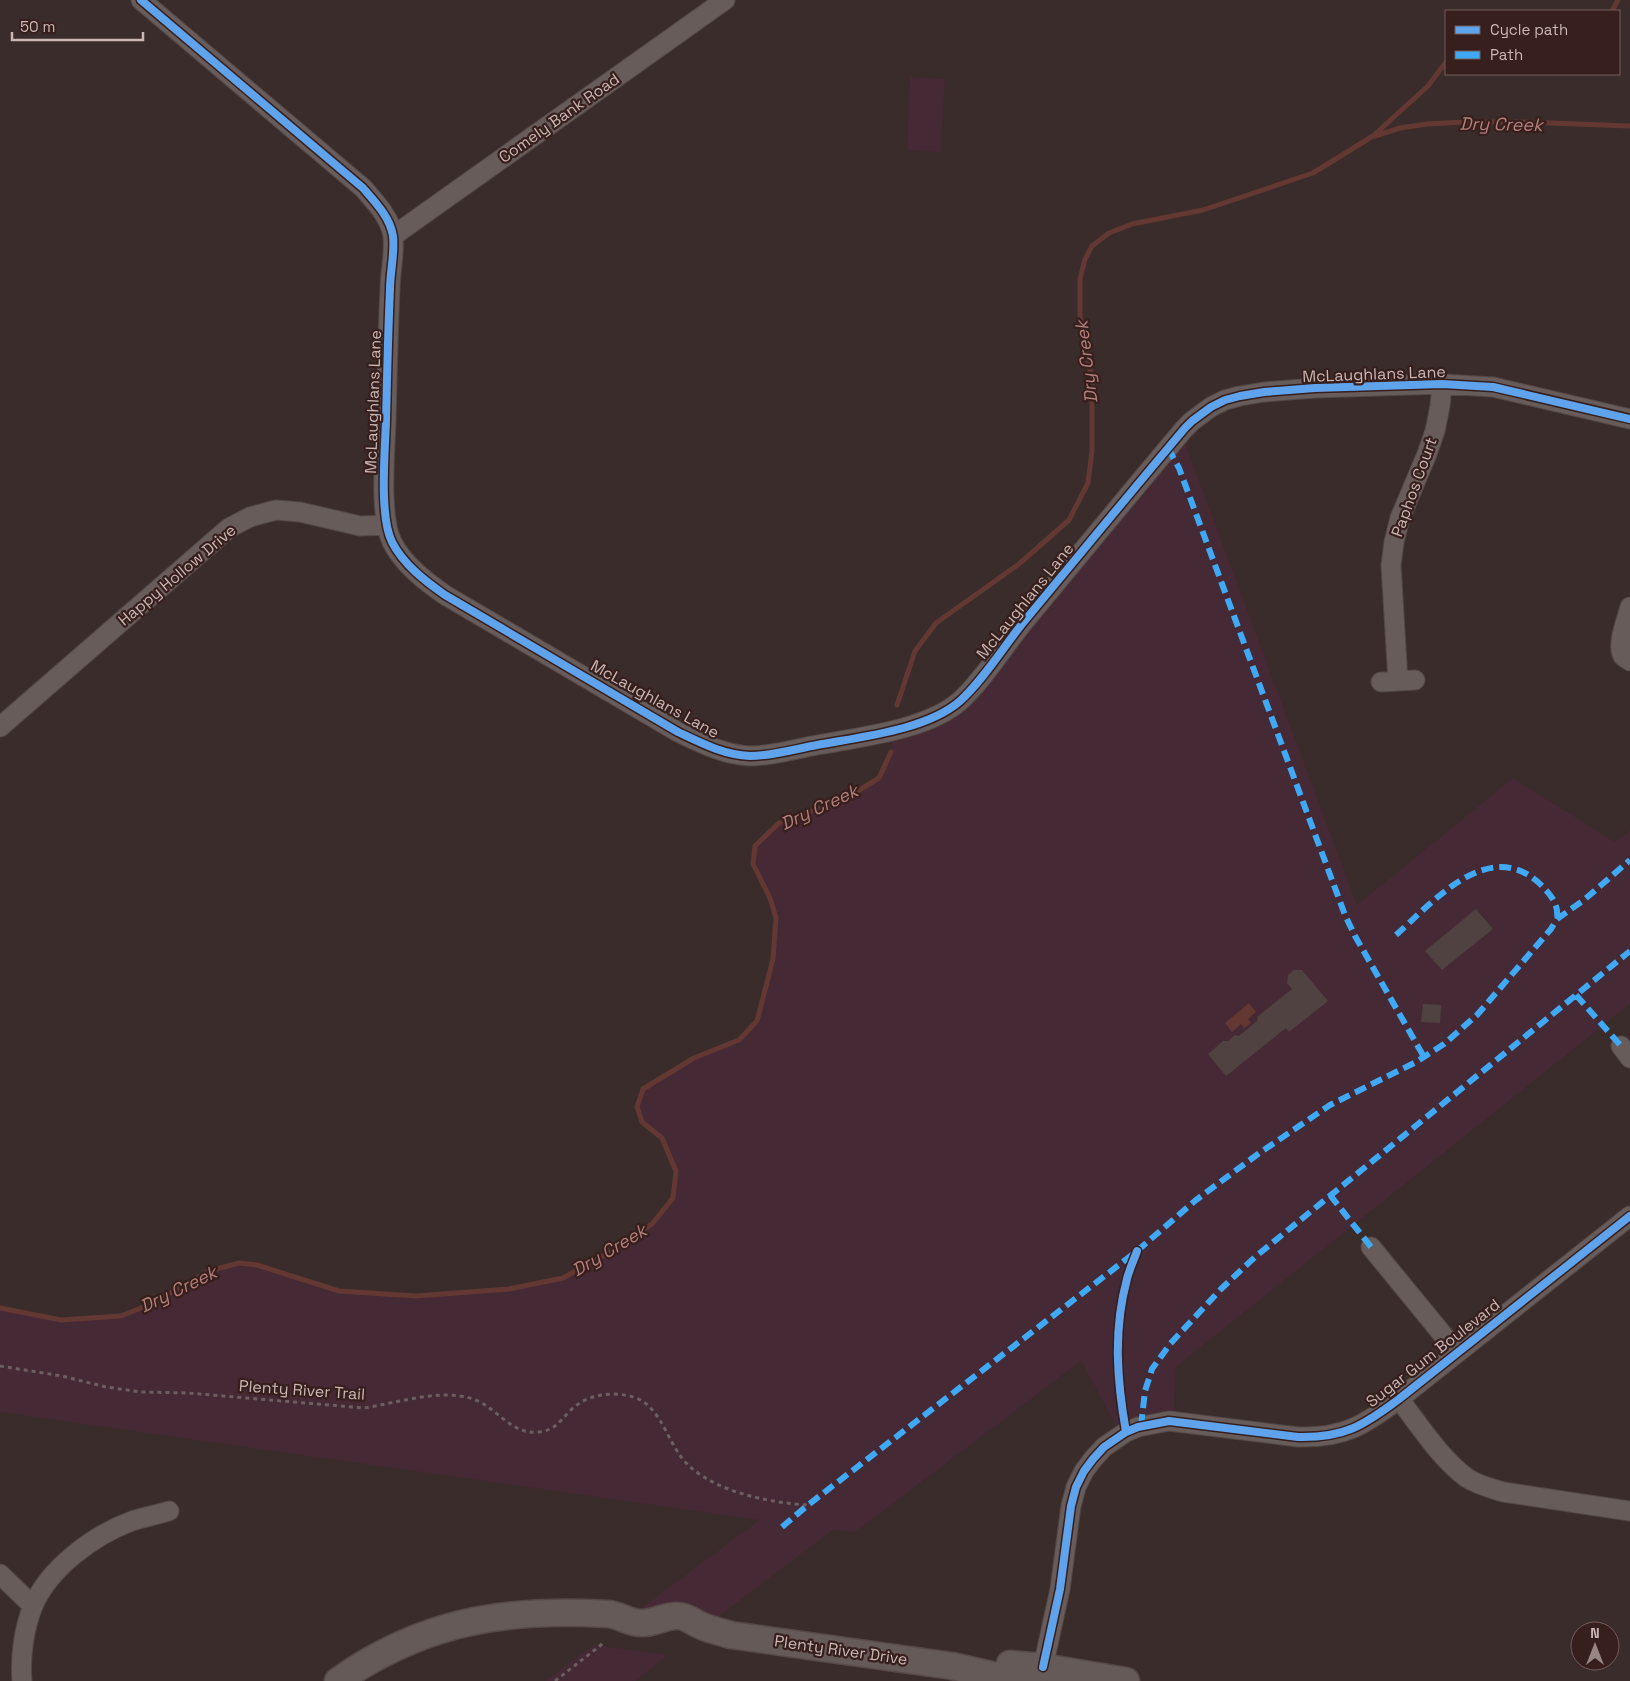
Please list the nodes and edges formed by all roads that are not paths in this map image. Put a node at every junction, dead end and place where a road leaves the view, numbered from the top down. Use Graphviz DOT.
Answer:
graph roads {
  1 [pos="141,0"];
  2 [pos="725,0"];
  3 [pos="393,236"];
  4 [pos="1442,384"];
  5 [pos="1630,419"];
  6 [pos="387,525"];
  7 [pos="1630,607"];
  8 [pos="1630,661"];
  9 [pos="1398,681"];
  10 [pos="0,726"];
  11 [pos="1630,1216"];
  12 [pos="1371,1247"];
  13 [pos="1457,1352"];
  14 [pos="1399,1399"];
  15 [pos="169,1511"];
  16 [pos="1630,1511"];
  17 [pos="0,1574"];
  18 [pos="33,1606"];
  19 [pos="951,1673"];
  20 [pos="1047,1676"];
  21 [pos="22,1681"];
  22 [pos="338,1681"];
  23 [pos="1126,1681"];
  1 -- 3 [label="street, McLaughlans Lane"];
  2 -- 3 [label="street, Comely Bank Road"];
  3 -- 6 [label="street, McLaughlans Lane"];
  4 -- 5 [label="street, McLaughlans Lane"];
  4 -- 6 [label="street, McLaughlans Lane"];
  4 -- 9 [label="street, Paphos Court"];
  6 -- 10 [label="street, Happy Hollow Drive"];
  7 -- 8 [label="street"];
  11 -- 13 [label="street, Sugar Gum Boulevard"];
  12 -- 13 [label="street"];
  13 -- 14 [label="street, Sugar Gum Boulevard"];
  14 -- 16 [label="street"];
  14 -- 20 [label="street, Sugar Gum Boulevard"];
  15 -- 18 [label="street"];
  17 -- 18 [label="street"];
  18 -- 21 [label="street"];
  19 -- 20 [label="street, Plenty River Drive"];
  19 -- 22 [label="street, Plenty River Drive"];
  20 -- 23 [label="street, Plenty River Drive"];
}
